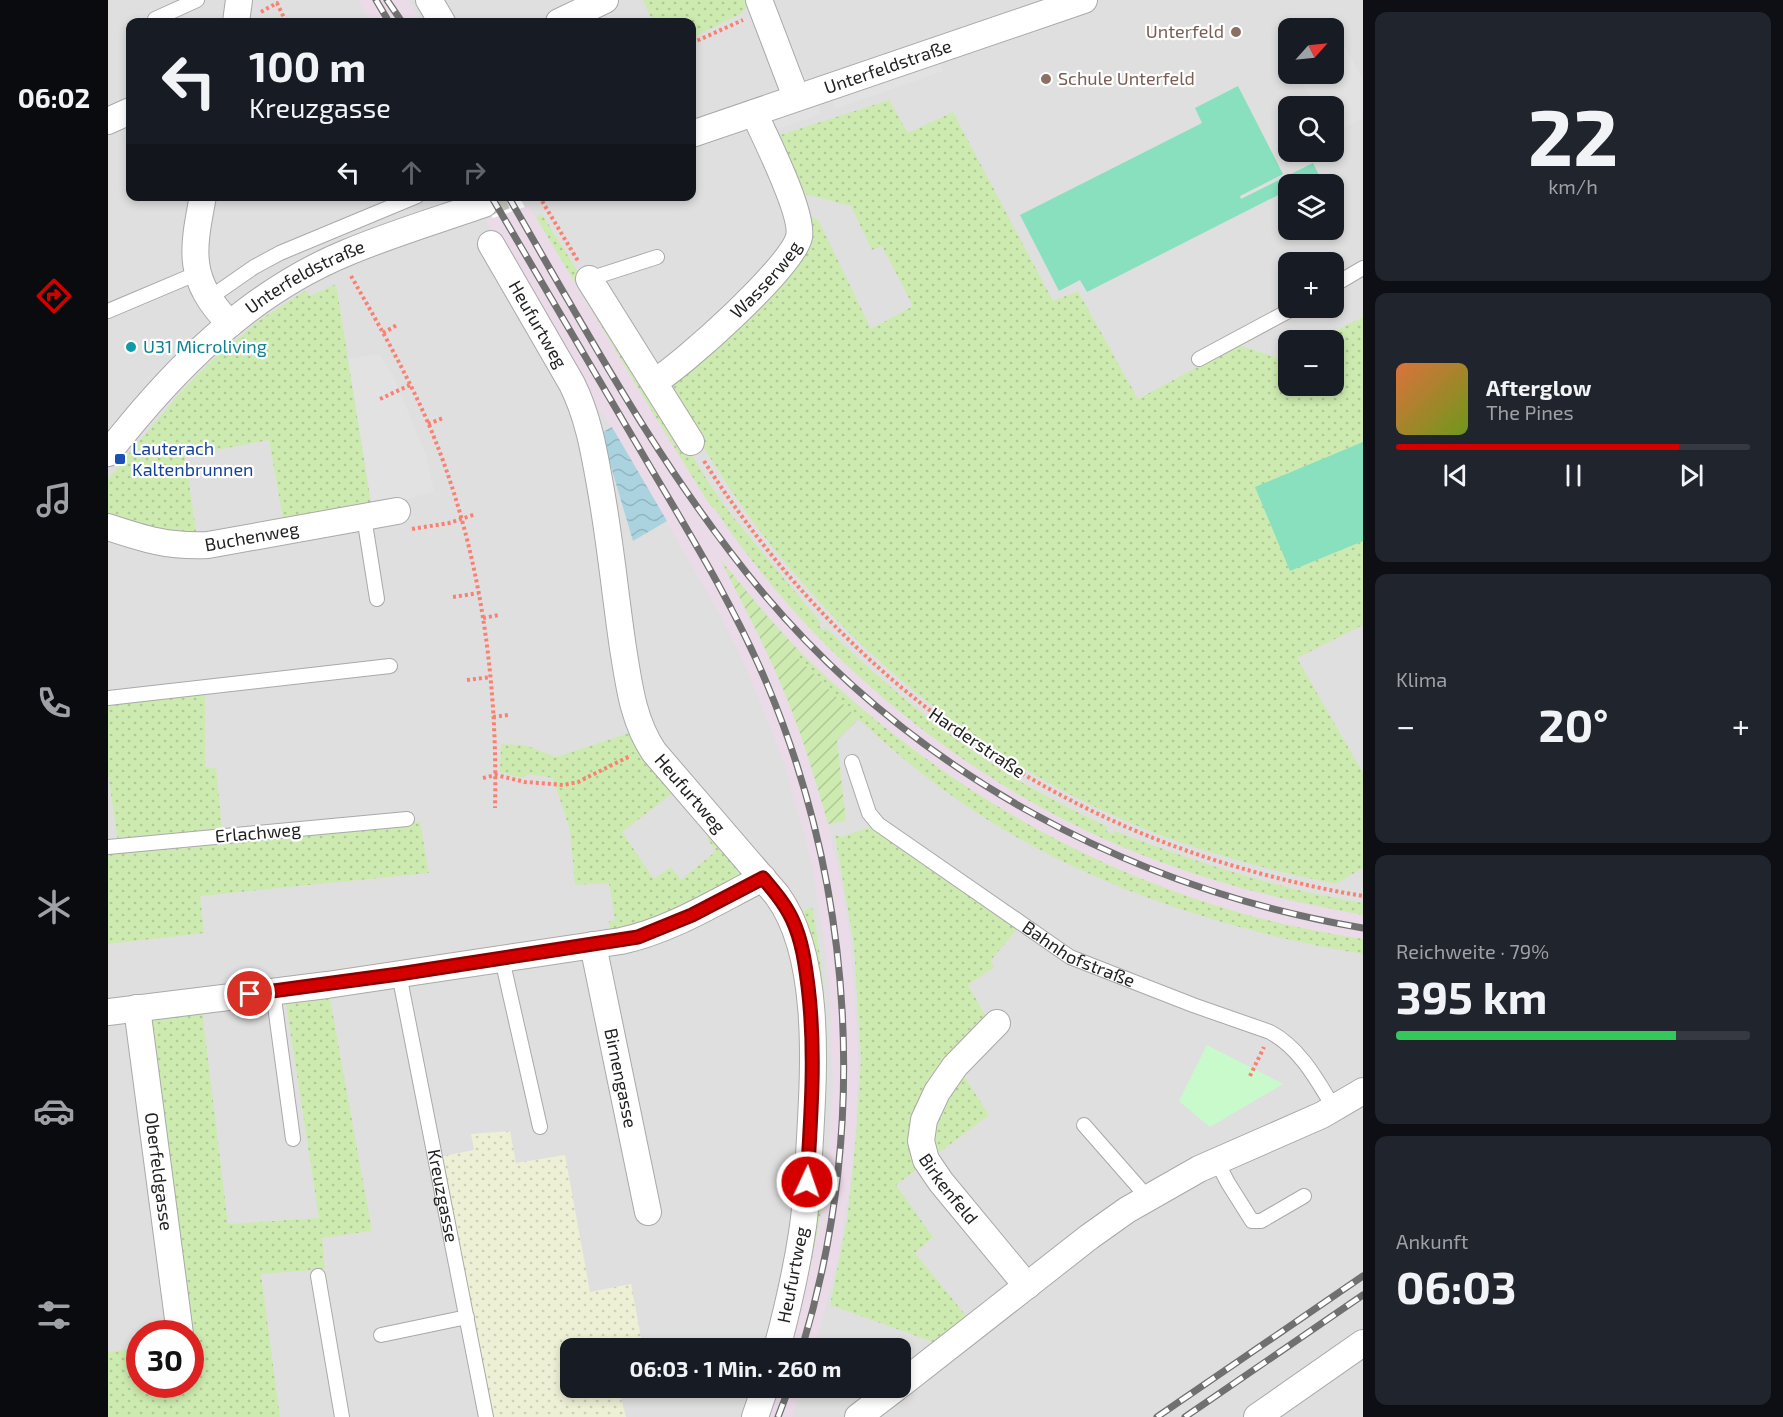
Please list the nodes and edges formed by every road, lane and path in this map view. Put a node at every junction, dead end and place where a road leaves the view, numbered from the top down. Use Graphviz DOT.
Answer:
graph roads {
  1 [pos="197,0"];
  2 [pos="429,0"];
  3 [pos="605,0"];
  4 [pos="1069,2"];
  5 [pos="761,5"];
  6 [pos="237,12"];
  7 [pos="156,18"];
  8 [pos="284,18"];
  9 [pos="440,18"];
  10 [pos="567,18"];
  11 [pos="696,41"];
  12 [pos="796,97"];
  13 [pos="126,113"];
  14 [pos="754,113"];
  15 [pos="108,121"];
  16 [pos="696,133"];
  17 [pos="202,201"];
  18 [pos="405,201"];
  19 [pos="542,201"];
  20 [pos="484,204"];
  21 [pos="491,244"];
  22 [pos="657,257"];
  23 [pos="1363,268"];
  24 [pos="198,273"];
  25 [pos="353,279"];
  26 [pos="589,279"];
  27 [pos="1344,279"];
  28 [pos="208,299"];
  29 [pos="108,311"];
  30 [pos="1278,317"];
  31 [pos="230,324"];
  32 [pos="397,325"];
  33 [pos="383,333"];
  34 [pos="1199,359"];
  35 [pos="654,382"];
  36 [pos="410,385"];
  37 [pos="380,399"];
  38 [pos="443,418"];
  39 [pos="428,424"];
  40 [pos="692,442"];
  41 [pos="108,453"];
  42 [pos="397,511"];
  43 [pos="476,514"];
  44 [pos="364,517"];
  45 [pos="461,519"];
  46 [pos="108,527"];
  47 [pos="479,593"];
  48 [pos="453,597"];
  49 [pos="378,599"];
  50 [pos="499,615"];
  51 [pos="483,618"];
  52 [pos="390,666"];
  53 [pos="491,677"];
  54 [pos="467,680"];
  55 [pos="108,698"];
  56 [pos="508,715"];
  57 [pos="494,717"];
  58 [pos="649,745"];
  59 [pos="852,762"];
  60 [pos="496,775"];
  61 [pos="483,778"];
  62 [pos="495,808"];
  63 [pos="407,819"];
  64 [pos="108,847"];
  65 [pos="763,878"];
  66 [pos="1363,896"];
  67 [pos="593,945"];
  68 [pos="502,959"];
  69 [pos="399,974"];
  70 [pos="273,991"];
  71 [pos="137,1008"];
  72 [pos="108,1012"];
  73 [pos="997,1023"];
  74 [pos="1270,1032"];
  75 [pos="1250,1076"];
  76 [pos="1363,1091"];
  77 [pos="1334,1108"];
  78 [pos="1084,1125"];
  79 [pos="540,1127"];
  80 [pos="293,1139"];
  81 [pos="1216,1160"];
  82 [pos="1304,1196"];
  83 [pos="1148,1197"];
  84 [pos="648,1212"];
  85 [pos="318,1276"];
  86 [pos="1027,1286"];
  87 [pos="467,1317"];
  88 [pos="178,1320"];
  89 [pos="381,1335"];
  90 [pos="779,1338"];
  91 [pos="1363,1343"];
  92 [pos="911,1376"];
  93 [pos="762,1398"];
  94 [pos="883,1398"];
  95 [pos="342,1417"];
  96 [pos="486,1417"];
  97 [pos="755,1417"];
  98 [pos="858,1417"];
  99 [pos="1257,1417"];
  1 -- 7 [label="lane"];
  2 -- 9 [label="street"];
  3 -- 10 [label="street"];
  4 -- 12 [label="street, Unterfeldstraße"];
  5 -- 11 [label="path"];
  5 -- 12 [label="street"];
  6 -- 8 [label="path"];
  12 -- 14 [label="street, Unterfeldstraße"];
  13 -- 15 [label="street"];
  14 -- 16 [label="street, Unterfeldstraße"];
  14 -- 35 [label="street, Wasserweg"];
  17 -- 24 [label="street"];
  18 -- 28 [label="lane"];
  19 -- 26 [label="path"];
  20 -- 31 [label="street, Unterfeldstraße"];
  21 -- 58 [label="street, Heufurtweg"];
  22 -- 26 [label="lane"];
  23 -- 27 [label="lane"];
  24 -- 28 [label="street"];
  24 -- 29 [label="lane"];
  25 -- 33 [label="path"];
  26 -- 35 [label="street"];
  28 -- 31 [label="street"];
  30 -- 34 [label="lane"];
  31 -- 41 [label="street, Unterfeldstraße"];
  32 -- 33 [label="path"];
  33 -- 36 [label="path"];
  35 -- 40 [label="street"];
  36 -- 37 [label="path"];
  36 -- 39 [label="path"];
  38 -- 39 [label="path"];
  39 -- 45 [label="path"];
  40 -- 66 [label="path, Harderstraße"];
  42 -- 44 [label="street, Buchenweg"];
  42 -- 45 [label="path"];
  43 -- 45 [label="path"];
  44 -- 46 [label="street, Buchenweg"];
  44 -- 49 [label="lane"];
  45 -- 47 [label="path"];
  47 -- 48 [label="path"];
  47 -- 51 [label="path"];
  50 -- 51 [label="path"];
  51 -- 53 [label="path"];
  52 -- 55 [label="lane"];
  53 -- 54 [label="path"];
  53 -- 57 [label="path"];
  56 -- 57 [label="path"];
  57 -- 60 [label="path"];
  58 -- 60 [label="path"];
  58 -- 65 [label="street, Heufurtweg"];
  59 -- 74 [label="lane, Bahnhofstraße"];
  60 -- 61 [label="path"];
  60 -- 62 [label="path"];
  63 -- 64 [label="lane, Erlachweg"];
  65 -- 67 [label="street"];
  65 -- 90 [label="street, Heufurtweg"];
  67 -- 68 [label="street"];
  67 -- 84 [label="street, Birnengasse"];
  68 -- 69 [label="street"];
  68 -- 79 [label="lane"];
  69 -- 70 [label="street"];
  69 -- 87 [label="lane, Kreuzgasse"];
  70 -- 71 [label="street"];
  70 -- 80 [label="lane"];
  71 -- 72 [label="street"];
  71 -- 88 [label="street, Oberfeldgasse"];
  73 -- 86 [label="street, Birkenfeld"];
  74 -- 75 [label="path"];
  74 -- 77 [label="lane, Bahnhofstraße"];
  76 -- 77 [label="street"];
  77 -- 81 [label="street"];
  78 -- 83 [label="lane"];
  81 -- 82 [label="lane"];
  81 -- 83 [label="street"];
  83 -- 86 [label="street"];
  85 -- 95 [label="lane"];
  86 -- 92 [label="street"];
  87 -- 89 [label="lane"];
  87 -- 96 [label="lane, Kreuzgasse"];
  91 -- 99 [label="street"];
  93 -- 97 [label="street"];
  94 -- 98 [label="street"];
}
